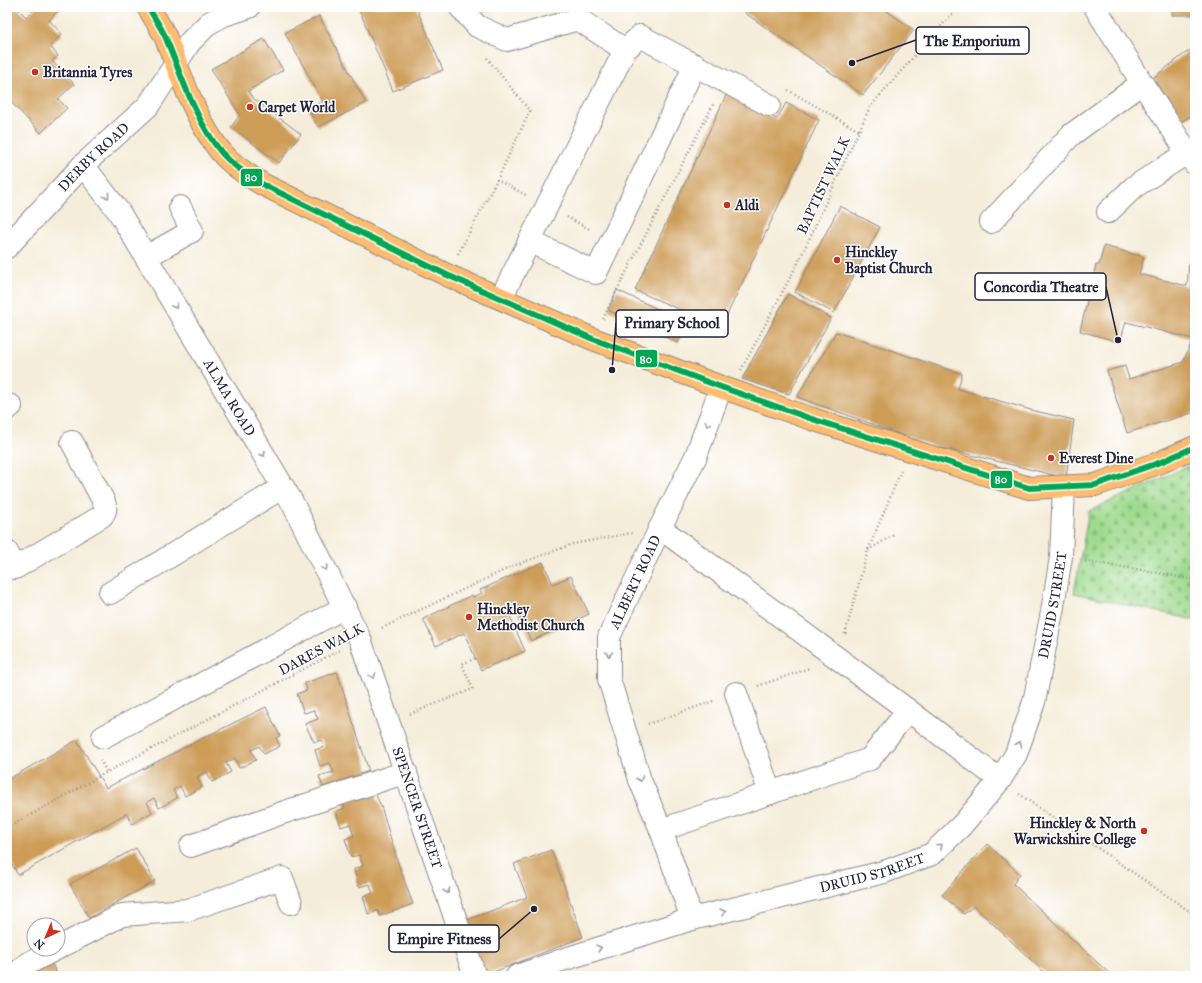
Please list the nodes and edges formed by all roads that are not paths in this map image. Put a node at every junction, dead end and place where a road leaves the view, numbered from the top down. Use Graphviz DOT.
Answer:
graph roads {
  1 [pos="148,7"];
  2 [pos="249,7"];
  3 [pos="460,7"];
  4 [pos="1095,7"];
  5 [pos="625,50"];
  6 [pos="176,64"];
  7 [pos="695,65"];
  8 [pos="1142,83"];
  9 [pos="769,105"];
  10 [pos="1191,158"];
  11 [pos="83,165"];
  12 [pos="180,207"];
  13 [pos="1108,212"];
  14 [pos="991,222"];
  15 [pos="529,241"];
  16 [pos="7,247"];
  17 [pos="146,257"];
  18 [pos="501,298"];
  19 [pos="726,389"];
  20 [pos="72,442"];
  21 [pos="1195,448"];
  22 [pos="283,487"];
  23 [pos="1064,487"];
  24 [pos="660,528"];
  25 [pos="11,560"];
  26 [pos="110,593"];
  27 [pos="345,607"];
  28 [pos="360,639"];
  29 [pos="736,693"];
  30 [pos="902,718"];
  31 [pos="103,737"];
  32 [pos="406,772"];
  33 [pos="1000,780"];
  34 [pos="770,793"];
  35 [pos="661,830"];
  36 [pos="191,846"];
  37 [pos="291,903"];
  38 [pos="692,919"];
  39 [pos="66,943"];
  40 [pos="40,957"];
  41 [pos="565,968"];
  42 [pos="14,976"];
  43 [pos="475,976"];
  44 [pos="516,976"];
  1 -- 6 [label="main road"];
  2 -- 6 [label="street, DERBY ROAD"];
  3 -- 5 [label="street"];
  4 -- 8 [label="street"];
  5 -- 7 [label="street"];
  5 -- 15 [label="street"];
  6 -- 11 [label="street, DERBY ROAD"];
  6 -- 18 [label="main road"];
  7 -- 9 [label="street"];
  7 -- 15 [label="street"];
  8 -- 10 [label="street"];
  8 -- 14 [label="street"];
  10 -- 13 [label="street"];
  11 -- 16 [label="street, DERBY ROAD"];
  11 -- 17 [label="street, ALMA ROAD, one-way"];
  12 -- 17 [label="street"];
  15 -- 18 [label="street"];
  17 -- 22 [label="street, ALMA ROAD, one-way"];
  18 -- 19 [label="main road"];
  19 -- 23 [label="main road"];
  19 -- 24 [label="street, ALBERT ROAD, one-way"];
  20 -- 25 [label="street"];
  21 -- 23 [label="main road"];
  22 -- 26 [label="street"];
  22 -- 27 [label="street, ALMA ROAD, one-way"];
  33 -- 23 [label="street, DRUID STREET, one-way"];
  24 -- 33 [label="street"];
  24 -- 35 [label="street, ALBERT ROAD, one-way"];
  27 -- 28 [label="street, ALMA ROAD"];
  27 -- 31 [label="street"];
  28 -- 32 [label="street, SPENCER STREET, one-way"];
  29 -- 34 [label="street"];
  30 -- 34 [label="street"];
  32 -- 36 [label="street"];
  32 -- 43 [label="street, SPENCER STREET, one-way"];
  38 -- 33 [label="street, DRUID STREET, one-way"];
  34 -- 35 [label="street"];
  35 -- 38 [label="street, ALBERT ROAD"];
  37 -- 39 [label="street"];
  41 -- 38 [label="street, DRUID STREET, one-way"];
  40 -- 42 [label="street"];
  41 -- 44 [label="street, DRUID STREET"];
}
